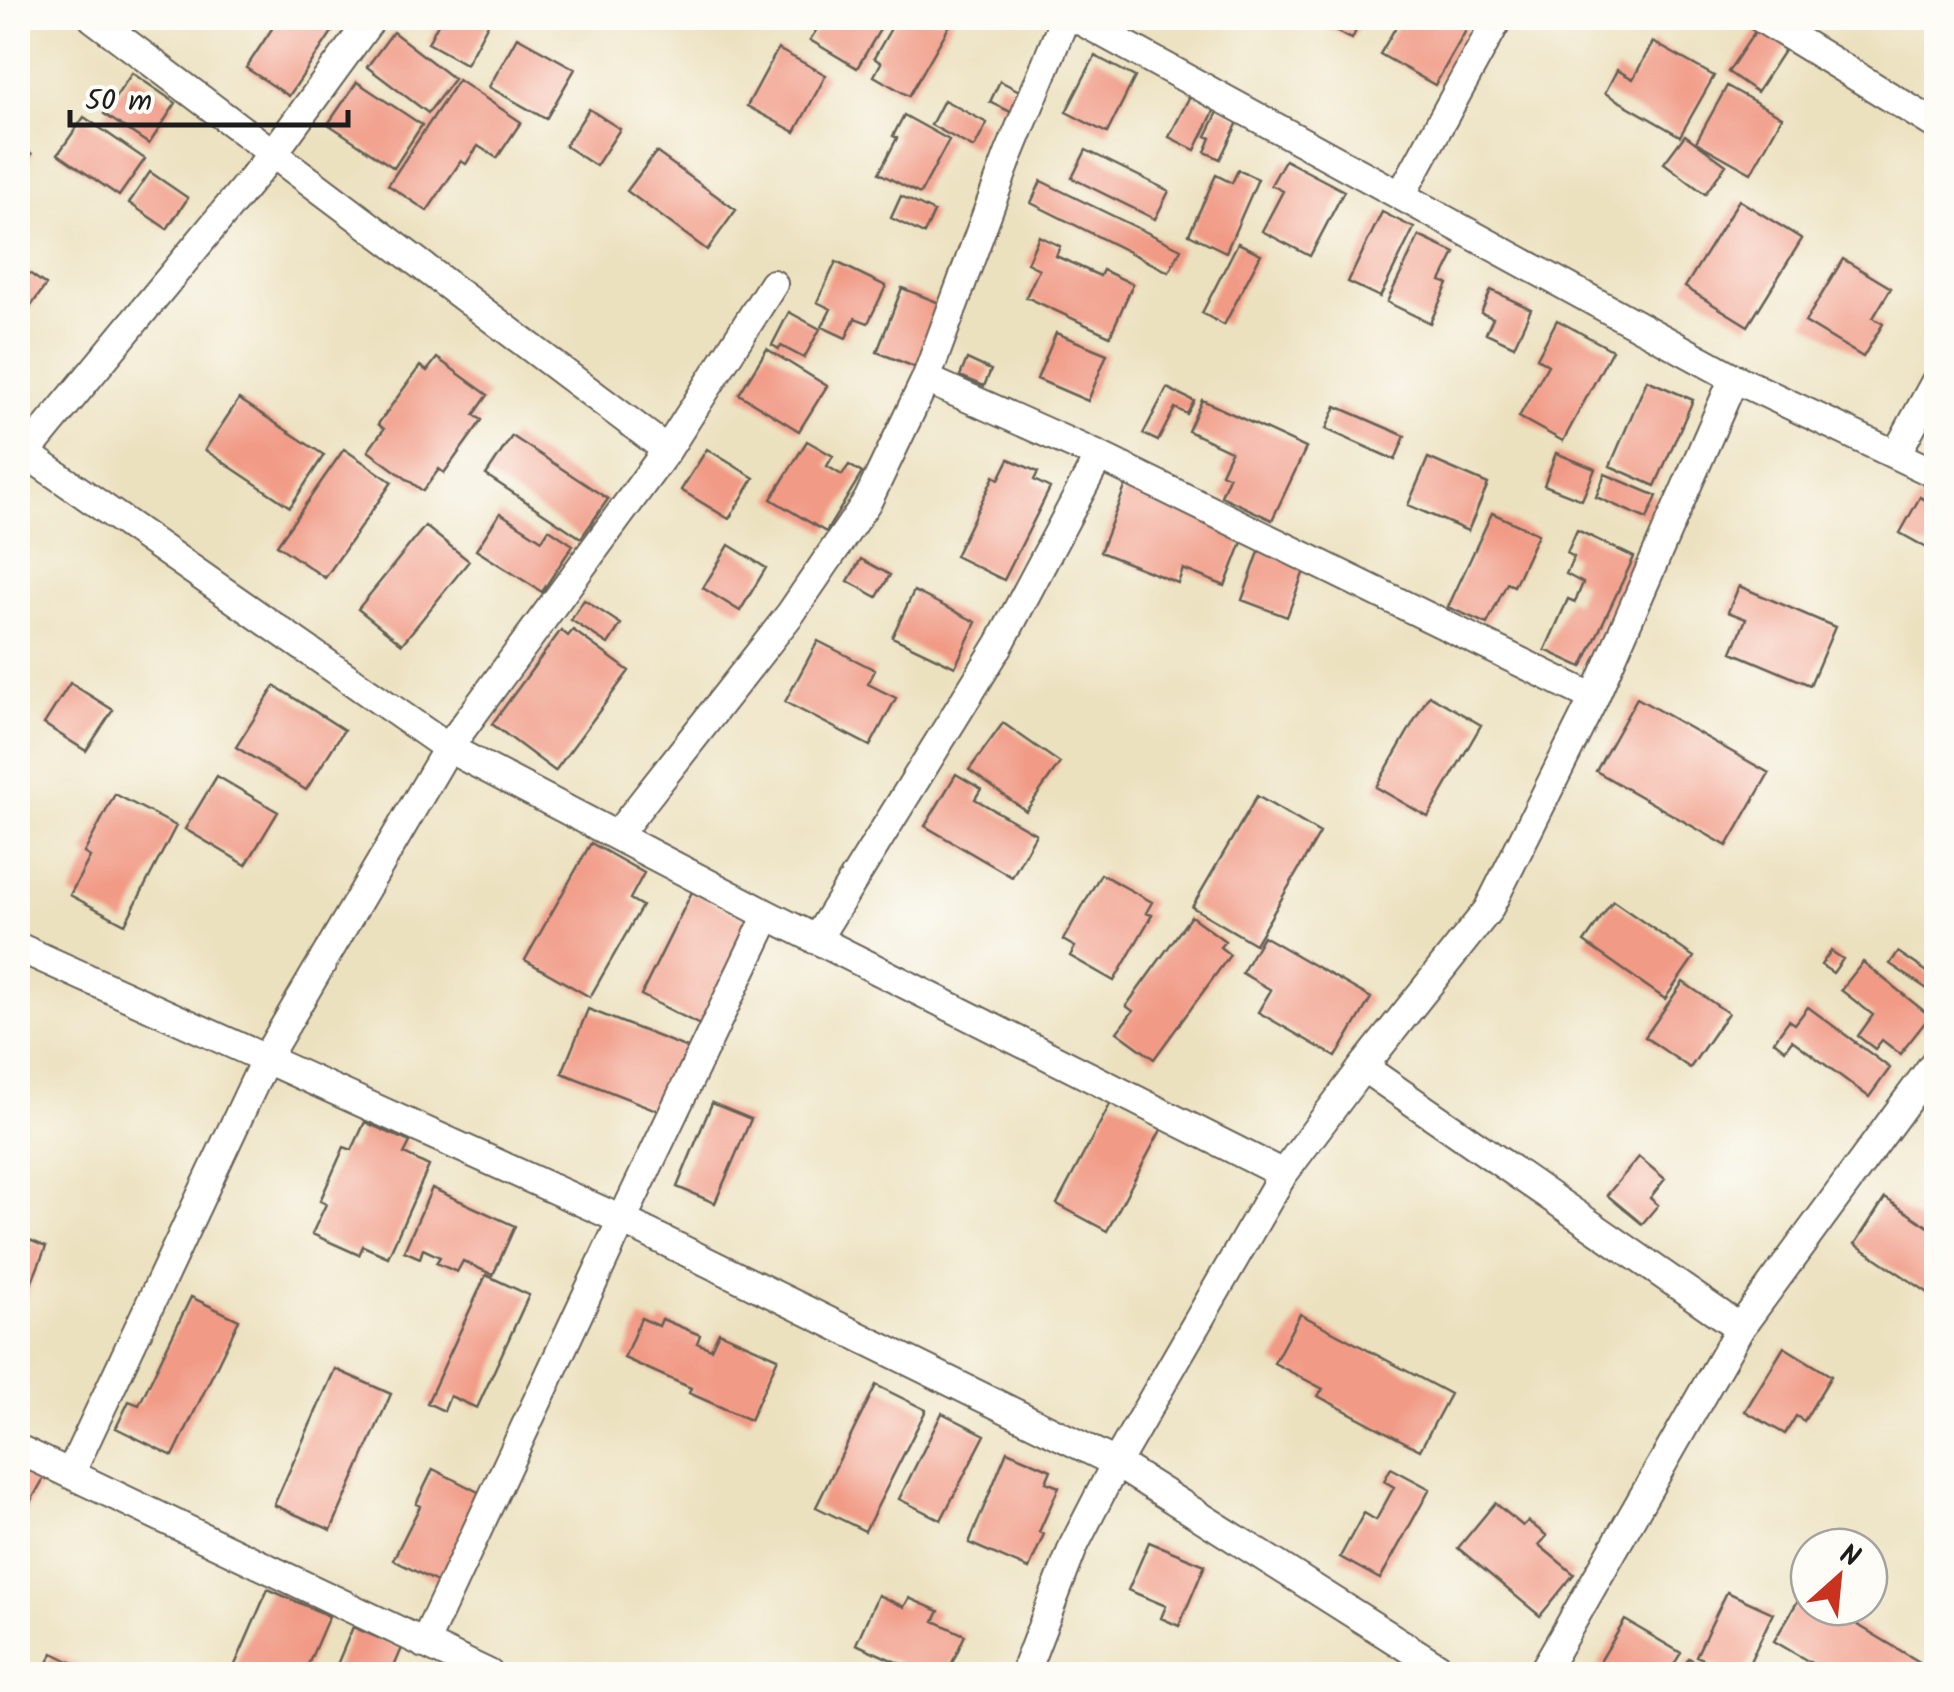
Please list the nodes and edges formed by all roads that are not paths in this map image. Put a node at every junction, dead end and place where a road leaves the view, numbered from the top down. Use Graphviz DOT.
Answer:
graph roads {
  1 [pos="93,18"];
  2 [pos="372,18"];
  3 [pos="1065,18"];
  4 [pos="1076,18"];
  5 [pos="1498,18"];
  6 [pos="1761,18"];
  7 [pos="1936,125"];
  8 [pos="274,152"];
  9 [pos="1401,195"];
  10 [pos="773,284"];
  11 [pos="1734,378"];
  12 [pos="926,379"];
  13 [pos="1936,381"];
  14 [pos="667,450"];
  15 [pos="21,451"];
  16 [pos="1896,454"];
  17 [pos="1099,456"];
  18 [pos="1936,474"];
  19 [pos="1594,698"];
  20 [pos="448,748"];
  21 [pos="617,834"];
  22 [pos="768,915"];
  23 [pos="816,940"];
  24 [pos="18,947"];
  25 [pos="266,1058"];
  26 [pos="1935,1066"];
  27 [pos="1363,1067"];
  28 [pos="1283,1174"];
  29 [pos="622,1220"];
  30 [pos="1740,1328"];
  31 [pos="18,1448"];
  32 [pos="1116,1463"];
  33 [pos="70,1474"];
  34 [pos="424,1644"];
  35 [pos="489,1674"];
  36 [pos="1024,1674"];
  37 [pos="1449,1674"];
  38 [pos="1542,1674"];
  1 -- 8 [label="street"];
  2 -- 8 [label="street"];
  3 -- 12 [label="street"];
  4 -- 9 [label="street"];
  5 -- 9 [label="street"];
  6 -- 7 [label="street"];
  8 -- 14 [label="street"];
  8 -- 15 [label="street"];
  9 -- 11 [label="street"];
  10 -- 14 [label="street"];
  11 -- 16 [label="street"];
  11 -- 19 [label="street"];
  12 -- 17 [label="street"];
  12 -- 21 [label="street"];
  13 -- 16 [label="street"];
  14 -- 20 [label="street"];
  15 -- 20 [label="street"];
  16 -- 18 [label="street"];
  17 -- 19 [label="street"];
  17 -- 23 [label="street"];
  19 -- 27 [label="street"];
  20 -- 21 [label="street"];
  20 -- 25 [label="street"];
  21 -- 22 [label="street"];
  22 -- 23 [label="street"];
  22 -- 29 [label="street"];
  23 -- 28 [label="street"];
  24 -- 25 [label="street"];
  25 -- 29 [label="street"];
  25 -- 33 [label="street"];
  26 -- 30 [label="street"];
  27 -- 28 [label="street"];
  27 -- 30 [label="street"];
  28 -- 32 [label="street"];
  29 -- 32 [label="street"];
  29 -- 34 [label="street"];
  30 -- 38 [label="street"];
  31 -- 33 [label="street"];
  32 -- 36 [label="street"];
  32 -- 37 [label="street"];
  33 -- 34 [label="street"];
  34 -- 35 [label="street"];
}
